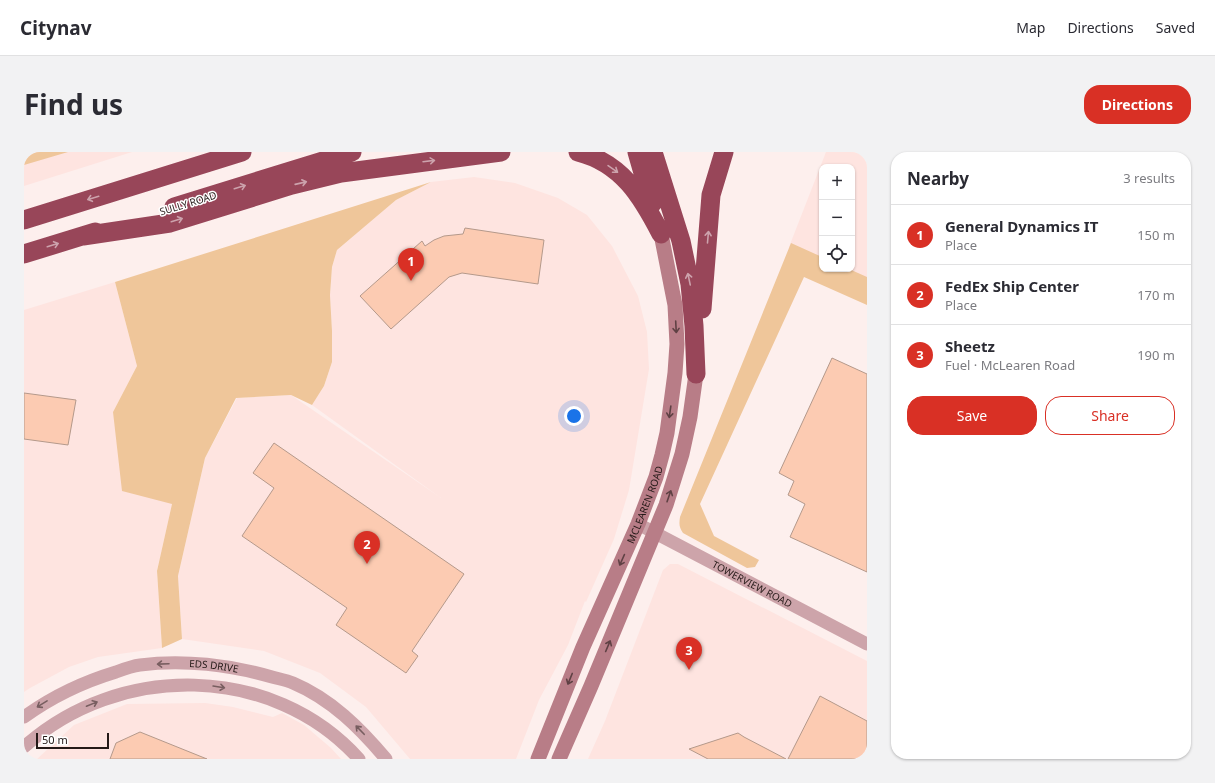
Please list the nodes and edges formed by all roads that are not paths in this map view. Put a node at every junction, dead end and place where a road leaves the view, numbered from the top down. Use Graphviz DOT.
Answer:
graph roads {
  1 [pos="203,152"];
  2 [pos="242,152"];
  3 [pos="352,152"];
  4 [pos="501,152"];
  5 [pos="578,152"];
  6 [pos="637,152"];
  7 [pos="653,152"];
  8 [pos="724,152"];
  9 [pos="130,187"];
  10 [pos="24,220"];
  11 [pos="661,234"];
  12 [pos="83,236"];
  13 [pos="24,254"];
  14 [pos="696,374"];
  15 [pos="638,524"];
  16 [pos="655,533"];
  17 [pos="867,644"];
  18 [pos="24,717"];
  19 [pos="24,747"];
  20 [pos="359,759"];
  21 [pos="386,759"];
  22 [pos="538,759"];
  23 [pos="559,759"];
  1 -- 9 [label="highway"];
  2 -- 9 [label="highway"];
  12 -- 3 [label="highway, SULLY ROAD, one-way"];
  12 -- 4 [label="highway, one-way"];
  5 -- 11 [label="highway, one-way"];
  6 -- 11 [label="highway"];
  14 -- 7 [label="highway, one-way"];
  14 -- 8 [label="highway, one-way"];
  9 -- 10 [label="highway, one-way"];
  11 -- 15 [label="main road, MCLEAREN ROAD, one-way"];
  13 -- 12 [label="highway, SULLY ROAD, one-way"];
  16 -- 14 [label="main road, MCLEAREN ROAD, one-way"];
  15 -- 16 [label="street, TOWERVIEW ROAD"];
  15 -- 22 [label="main road, MCLEAREN ROAD, one-way"];
  16 -- 17 [label="street, TOWERVIEW ROAD"];
  23 -- 16 [label="main road, MCLEAREN ROAD, one-way"];
  21 -- 18 [label="street, EDS DRIVE, one-way"];
  19 -- 20 [label="street, EDS DRIVE, one-way"];
}
